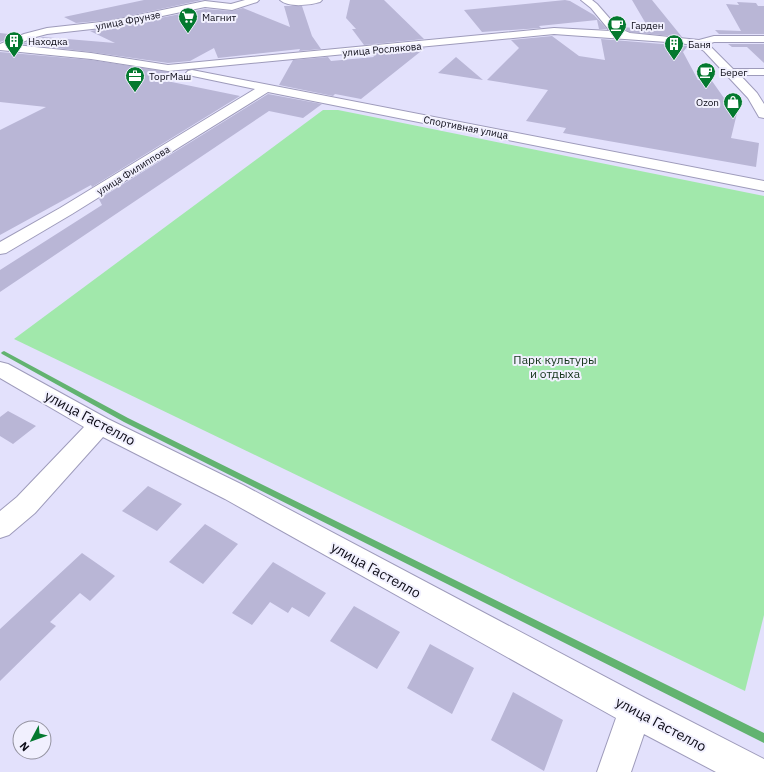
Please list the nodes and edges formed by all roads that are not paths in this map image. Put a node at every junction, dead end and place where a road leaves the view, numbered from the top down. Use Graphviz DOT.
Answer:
graph roads {
  1 [pos="254,0"];
  2 [pos="276,0"];
  3 [pos="281,0"];
  4 [pos="285,0"];
  5 [pos="317,0"];
  6 [pos="586,0"];
  7 [pos="610,32"];
  8 [pos="764,40"];
  9 [pos="699,43"];
  10 [pos="2,47"];
  11 [pos="205,70"];
  12 [pos="729,72"];
  13 [pos="764,72"];
  14 [pos="264,89"];
  15 [pos="758,96"];
  16 [pos="764,114"];
  17 [pos="764,186"];
  18 [pos="0,249"];
  19 [pos="0,368"];
  20 [pos="100,425"];
  21 [pos="0,527"];
  22 [pos="636,711"];
  23 [pos="614,772"];
  24 [pos="752,772"];
  1 -- 10 [label="street, улица Фрунзе"];
  2 -- 3 [label="street"];
  4 -- 5 [label="street"];
  6 -- 7 [label="street"];
  7 -- 9 [label="street, улица Рослякова"];
  7 -- 11 [label="street, улица Рослякова"];
  8 -- 9 [label="street, улица Рослякова"];
  9 -- 12 [label="street"];
  10 -- 11 [label="street, Спортивная улица"];
  11 -- 14 [label="street, Спортивная улица"];
  12 -- 13 [label="street"];
  12 -- 15 [label="street"];
  14 -- 17 [label="street, Спортивная улица"];
  14 -- 18 [label="street, улица Филиппова"];
  15 -- 16 [label="street"];
  19 -- 20 [label="street, улица Гастелло"];
  20 -- 21 [label="street"];
  20 -- 22 [label="street, улица Гастелло"];
  22 -- 23 [label="street"];
  22 -- 24 [label="street, улица Гастелло"];
}
